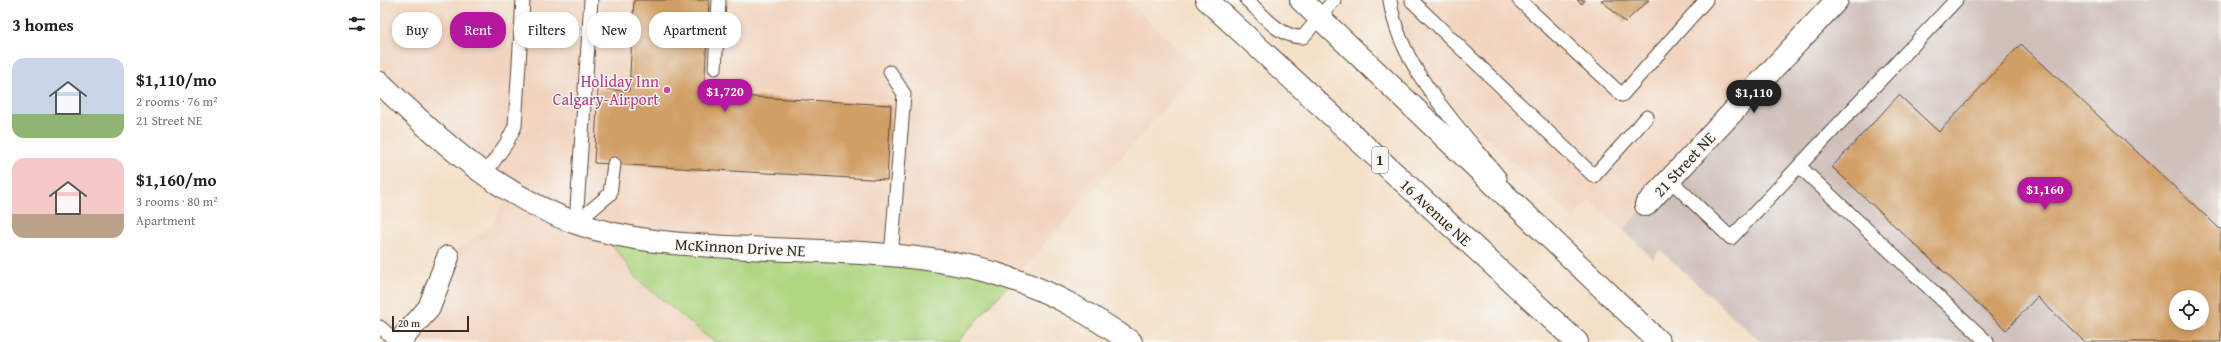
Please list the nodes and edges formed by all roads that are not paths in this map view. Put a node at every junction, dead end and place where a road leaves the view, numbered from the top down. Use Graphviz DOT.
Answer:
graph roads {
  1 [pos="523,0"];
  2 [pos="591,0"];
  3 [pos="719,0"];
  4 [pos="1207,0"];
  5 [pos="1247,0"];
  6 [pos="1301,0"];
  7 [pos="1334,0"];
  8 [pos="1390,0"];
  9 [pos="1519,0"];
  10 [pos="1706,0"];
  11 [pos="1837,0"];
  12 [pos="1956,0"];
  13 [pos="1412,1"];
  14 [pos="1320,18"];
  15 [pos="715,68"];
  16 [pos="890,72"];
  17 [pos="380,83"];
  18 [pos="1647,117"];
  19 [pos="614,164"];
  20 [pos="1799,166"];
  21 [pos="484,175"];
  22 [pos="1670,180"];
  23 [pos="1646,205"];
  24 [pos="1531,217"];
  25 [pos="576,223"];
  26 [pos="448,257"];
  27 [pos="891,257"];
  28 [pos="1554,321"];
  29 [pos="380,327"];
  30 [pos="398,342"];
  31 [pos="1130,342"];
  32 [pos="1569,342"];
  33 [pos="1577,342"];
  34 [pos="1659,342"];
  35 [pos="1987,342"];
  1 -- 21 [label="lane"];
  2 -- 25 [label="lane"];
  3 -- 15 [label="lane"];
  4 -- 28 [label="main road, 16 Avenue NE / 1"];
  5 -- 14 [label="lane"];
  6 -- 14 [label="main road"];
  7 -- 14 [label="lane"];
  8 -- 24 [label="lane"];
  9 -- 10 [label="lane"];
  11 -- 22 [label="main road, 21 Street NE"];
  12 -- 20 [label="lane"];
  13 -- 18 [label="lane"];
  14 -- 24 [label="main road"];
  16 -- 27 [label="lane"];
  17 -- 21 [label="main road, McKinnon Drive NE"];
  19 -- 25 [label="lane"];
  20 -- 22 [label="lane"];
  20 -- 35 [label="lane"];
  21 -- 25 [label="main road, McKinnon Drive NE"];
  22 -- 23 [label="main road, 21 Street NE"];
  24 -- 34 [label="main road"];
  25 -- 27 [label="main road, McKinnon Drive NE"];
  26 -- 30 [label="main road"];
  27 -- 31 [label="main road, McKinnon Drive NE"];
  28 -- 32 [label="main road"];
  28 -- 33 [label="main road, 16 Avenue NE / 1"];
  29 -- 30 [label="lane"];
}
